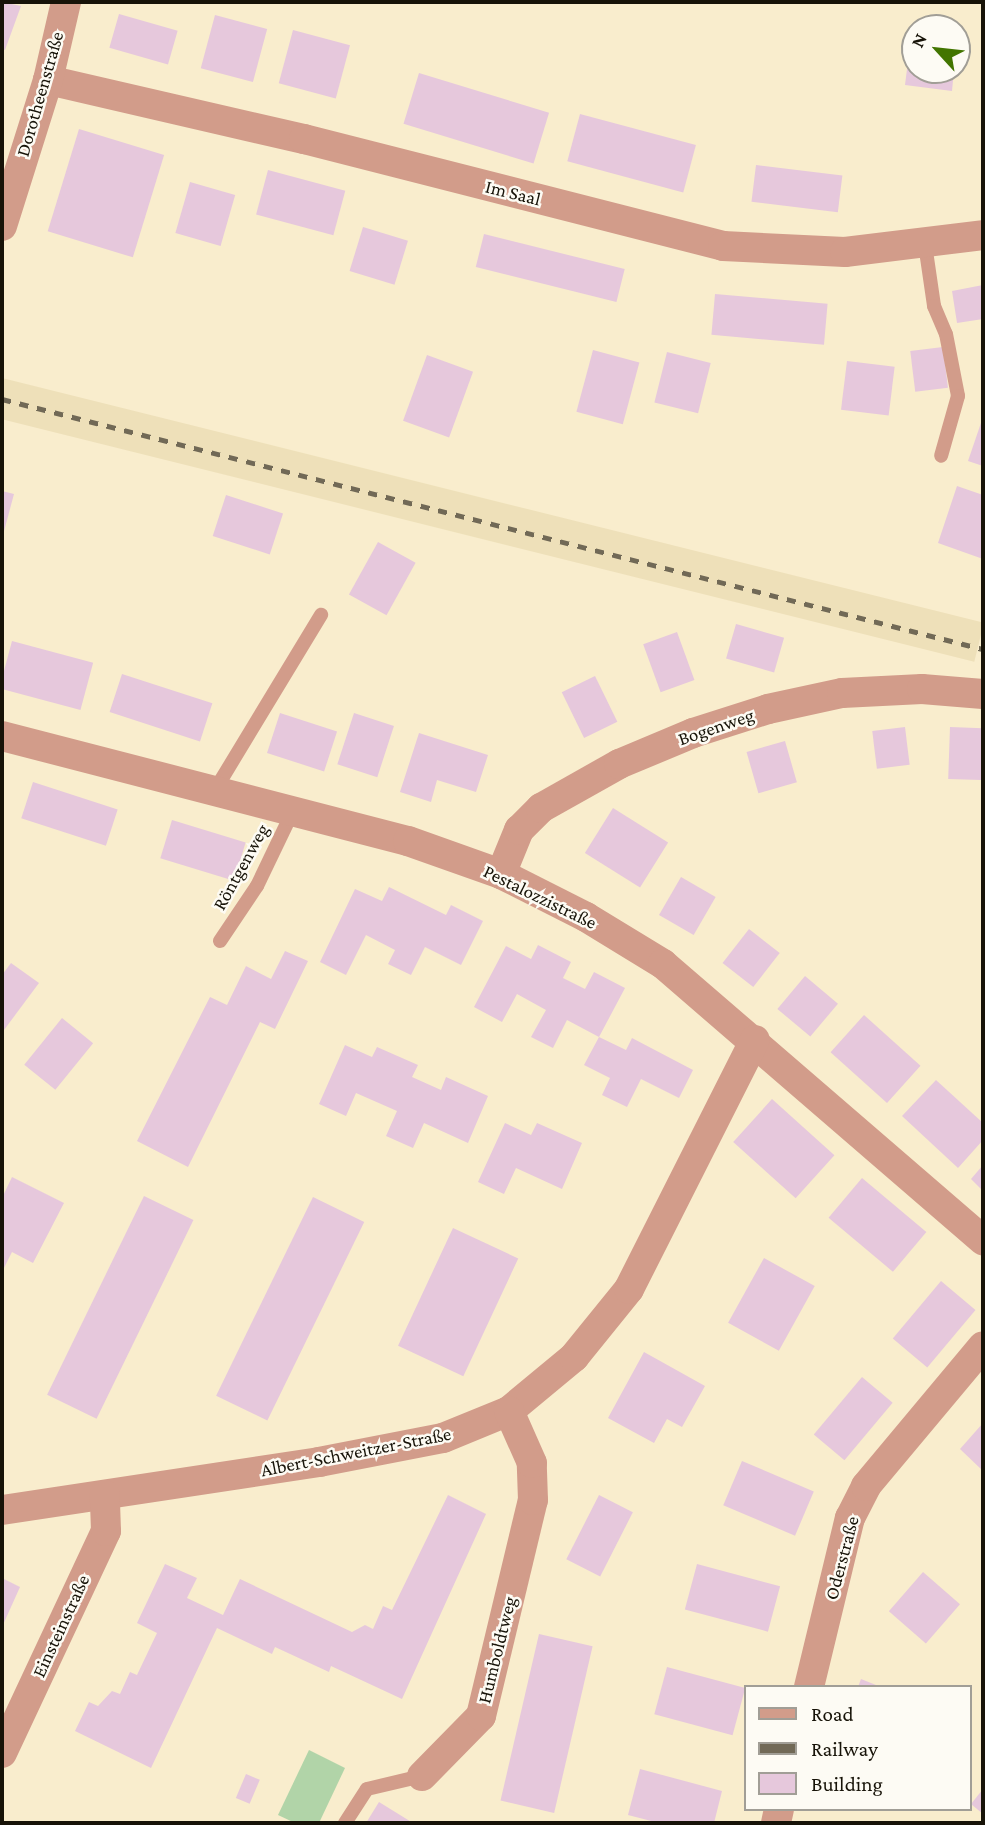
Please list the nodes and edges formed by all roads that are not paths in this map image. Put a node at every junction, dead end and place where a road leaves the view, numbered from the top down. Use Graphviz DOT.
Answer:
graph roads {
  1 [pos="66,2"];
  2 [pos="48,80"];
  3 [pos="8,178"];
  4 [pos="2,226"];
  5 [pos="983,235"];
  6 [pos="925,244"];
  7 [pos="941,456"];
  8 [pos="321,615"];
  9 [pos="983,694"];
  10 [pos="2,736"];
  11 [pos="215,790"];
  12 [pos="293,811"];
  13 [pos="501,874"];
  14 [pos="220,941"];
  15 [pos="755,1040"];
  16 [pos="983,1240"];
  17 [pos="983,1346"];
  18 [pos="509,1411"];
  19 [pos="105,1495"];
  20 [pos="2,1510"];
  21 [pos="810,1685"];
  22 [pos="2,1753"];
  23 [pos="422,1776"];
  24 [pos="345,1823"];
  1 -- 2 [label="street, Dorotheenstraße"];
  2 -- 3 [label="street, Dorotheenstraße"];
  2 -- 6 [label="street, Im Saal"];
  3 -- 4 [label="street, Dorotheenstraße"];
  5 -- 6 [label="street, Im Saal"];
  6 -- 7 [label="lane"];
  8 -- 11 [label="lane"];
  9 -- 13 [label="street, Bogenweg"];
  10 -- 11 [label="street, Pestalozzistraße"];
  11 -- 12 [label="street, Pestalozzistraße"];
  12 -- 13 [label="street, Pestalozzistraße"];
  12 -- 14 [label="lane, Röntgenweg"];
  13 -- 15 [label="street, Pestalozzistraße"];
  15 -- 16 [label="street, Pestalozzistraße"];
  15 -- 18 [label="street, Albert-Schweitzer-Straße"];
  17 -- 21 [label="street, Oderstraße"];
  18 -- 19 [label="street, Albert-Schweitzer-Straße"];
  18 -- 23 [label="street, Humboldtweg"];
  19 -- 20 [label="street, Albert-Schweitzer-Straße"];
  19 -- 22 [label="street, Einsteinstraße"];
  23 -- 24 [label="lane, Humboldtweg"];
}
